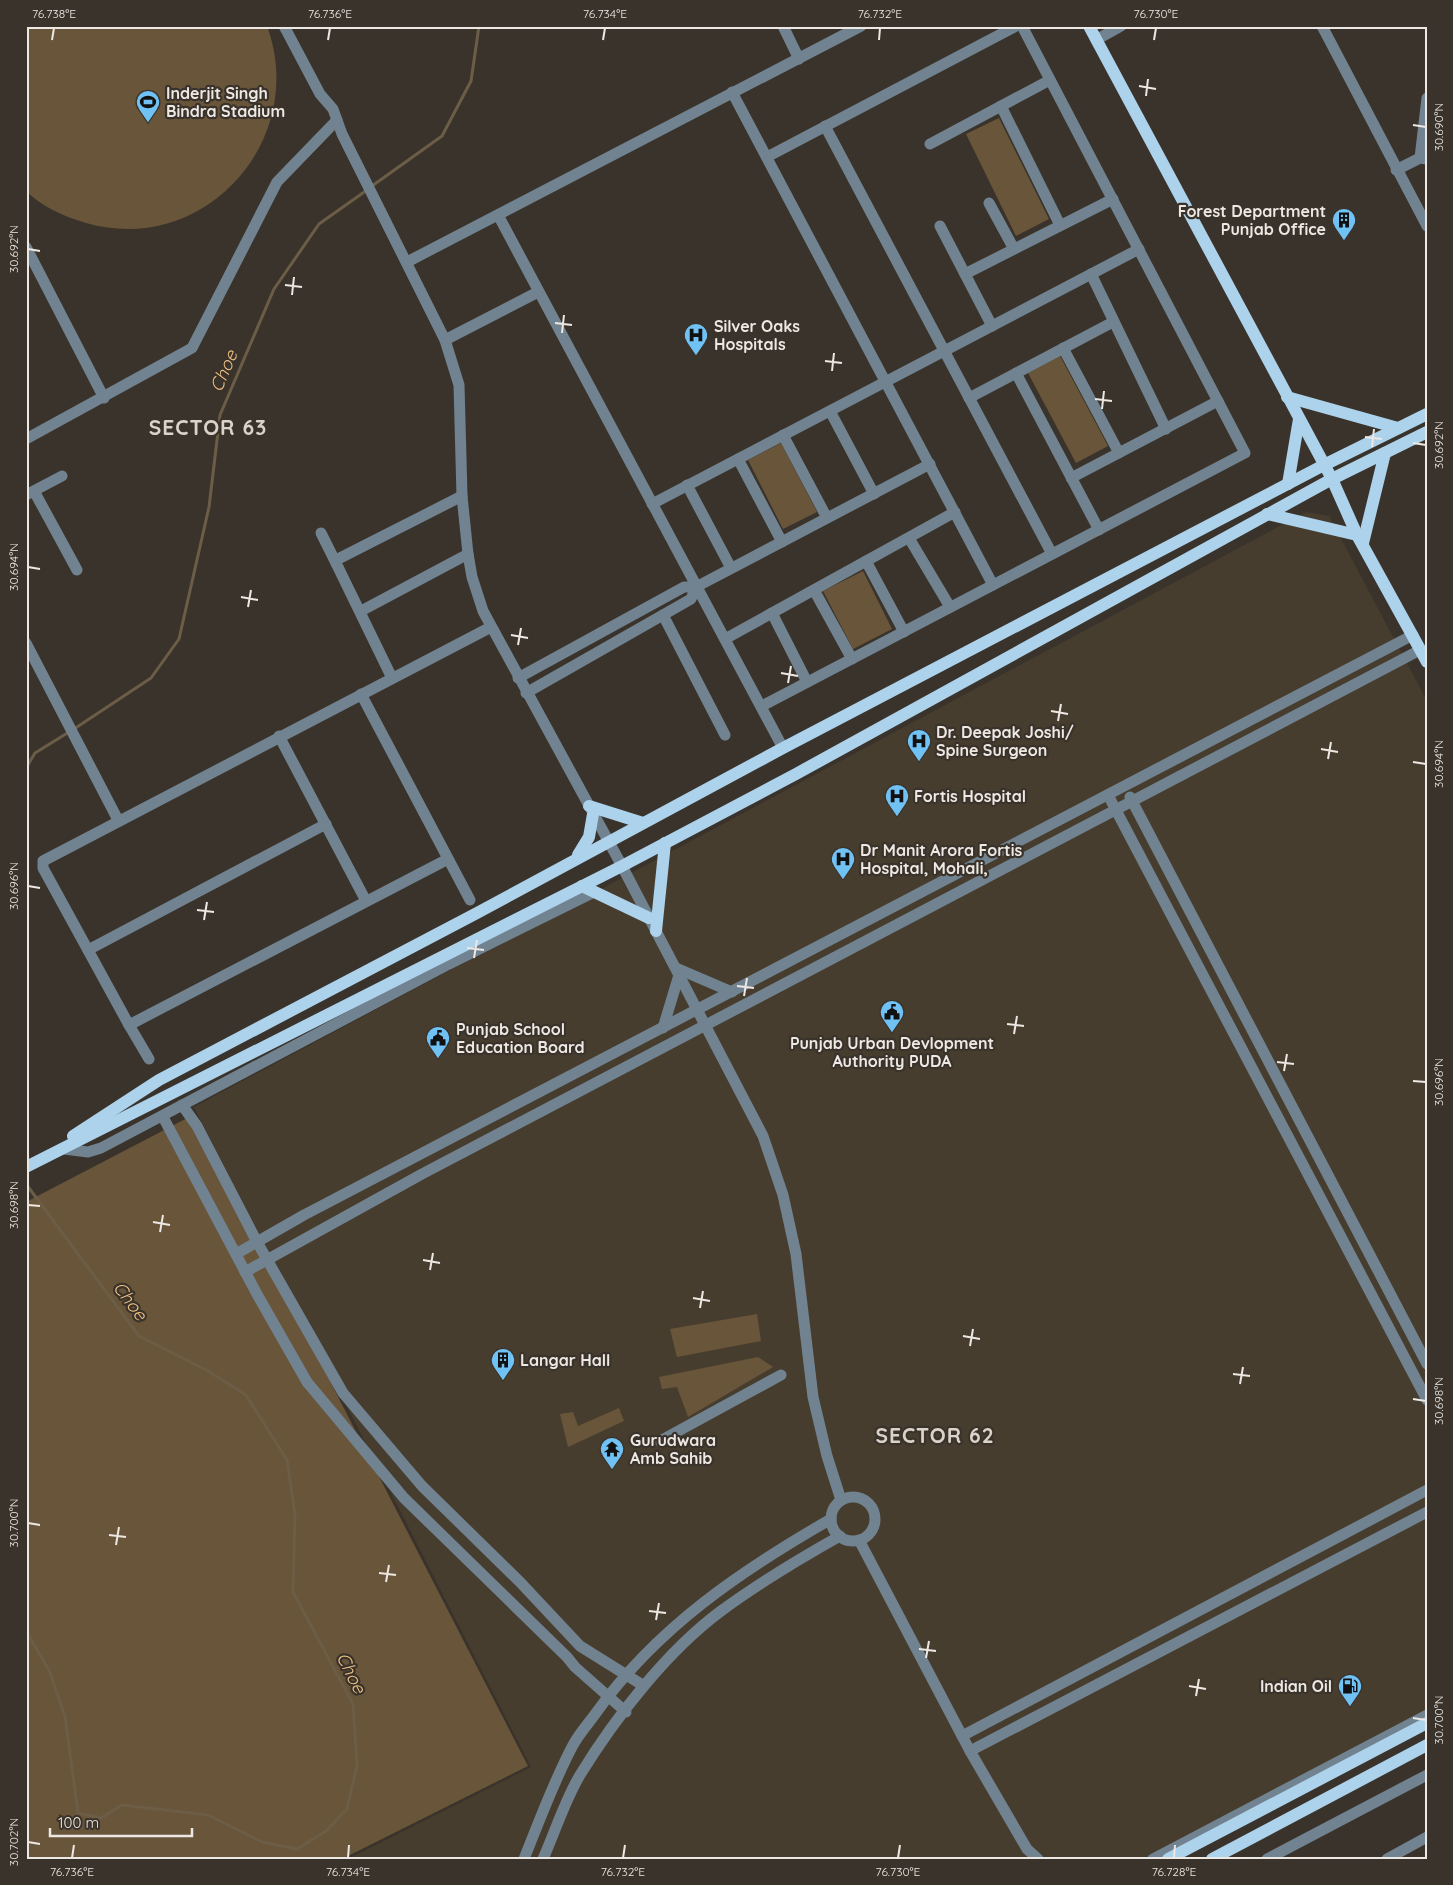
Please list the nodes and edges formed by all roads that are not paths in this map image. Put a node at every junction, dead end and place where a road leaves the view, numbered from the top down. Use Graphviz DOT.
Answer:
graph roads {
  1 [pos="284,26"];
  2 [pos="783,26"];
  3 [pos="861,26"];
  4 [pos="1016,26"];
  5 [pos="1022,26"];
  6 [pos="1089,26"];
  7 [pos="1121,26"];
  8 [pos="1322,26"];
  9 [pos="1096,40"];
  10 [pos="799,59"];
  11 [pos="1050,80"];
  12 [pos="732,92"];
  13 [pos="1427,98"];
  14 [pos="1001,106"];
  15 [pos="337,120"];
  16 [pos="825,126"];
  17 [pos="930,144"];
  18 [pos="767,157"];
  19 [pos="1423,158"];
  20 [pos="1396,170"];
  21 [pos="1113,199"];
  22 [pos="989,203"];
  23 [pos="498,215"];
  24 [pos="1060,225"];
  25 [pos="940,226"];
  26 [pos="1427,226"];
  27 [pos="26,247"];
  28 [pos="1014,249"];
  29 [pos="1139,249"];
  30 [pos="407,262"];
  31 [pos="965,274"];
  32 [pos="1090,274"];
  33 [pos="538,292"];
  34 [pos="1113,322"];
  35 [pos="992,326"];
  36 [pos="446,340"];
  37 [pos="1063,348"];
  38 [pos="944,351"];
  39 [pos="1016,373"];
  40 [pos="886,382"];
  41 [pos="1287,397"];
  42 [pos="104,398"];
  43 [pos="968,398"];
  44 [pos="1218,402"];
  45 [pos="830,411"];
  46 [pos="1427,414"];
  47 [pos="1299,419"];
  48 [pos="1398,428"];
  49 [pos="1166,429"];
  50 [pos="1427,432"];
  51 [pos="783,435"];
  52 [pos="26,439"];
  53 [pos="1385,452"];
  54 [pos="1119,453"];
  55 [pos="738,459"];
  56 [pos="930,464"];
  57 [pos="1324,465"];
  58 [pos="62,476"];
  59 [pos="1071,478"];
  60 [pos="1332,479"];
  61 [pos="1288,484"];
  62 [pos="687,485"];
  63 [pos="30,493"];
  64 [pos="874,494"];
  65 [pos="462,496"];
  66 [pos="652,504"];
  67 [pos="955,512"];
  68 [pos="1267,514"];
  69 [pos="827,518"];
  70 [pos="1099,530"];
  71 [pos="321,533"];
  72 [pos="909,538"];
  73 [pos="1360,539"];
  74 [pos="782,542"];
  75 [pos="468,554"];
  76 [pos="1052,554"];
  77 [pos="866,561"];
  78 [pos="336,563"];
  79 [pos="731,568"];
  80 [pos="77,570"];
  81 [pos="993,585"];
  82 [pos="696,587"];
  83 [pos="814,590"];
  84 [pos="950,607"];
  85 [pos="361,612"];
  86 [pos="772,613"];
  87 [pos="663,615"];
  88 [pos="491,627"];
  89 [pos="904,632"];
  90 [pos="1412,635"];
  91 [pos="725,639"];
  92 [pos="26,643"];
  93 [pos="1420,650"];
  94 [pos="852,659"];
  95 [pos="1427,662"];
  96 [pos="392,678"];
  97 [pos="518,678"];
  98 [pos="807,682"];
  99 [pos="526,693"];
  100 [pos="361,694"];
  101 [pos="762,706"];
  102 [pos="725,735"];
  103 [pos="279,736"];
  104 [pos="783,748"];
  105 [pos="1124,786"];
  106 [pos="1108,795"];
  107 [pos="1132,802"];
  108 [pos="591,810"];
  109 [pos="1116,810"];
  110 [pos="118,820"];
  111 [pos="643,823"];
  112 [pos="326,824"];
  113 [pos="608,841"];
  114 [pos="665,843"];
  115 [pos="448,859"];
  116 [pos="575,859"];
  117 [pos="622,866"];
  118 [pos="582,886"];
  119 [pos="594,892"];
  120 [pos="470,900"];
  121 [pos="366,901"];
  122 [pos="1192,916"];
  123 [pos="650,918"];
  124 [pos="1176,925"];
  125 [pos="656,931"];
  126 [pos="88,950"];
  127 [pos="677,971"];
  128 [pos="732,992"];
  129 [pos="697,1009"];
  130 [pos="128,1025"];
  131 [pos="706,1026"];
  132 [pos="663,1028"];
  133 [pos="149,1059"];
  134 [pos="527,1100"];
  135 [pos="182,1105"];
  136 [pos="534,1115"];
  137 [pos="163,1117"];
  138 [pos="60,1151"];
  139 [pos="1316,1154"];
  140 [pos="414,1159"];
  141 [pos="1301,1162"];
  142 [pos="26,1167"];
  143 [pos="422,1174"];
  144 [pos="304,1216"];
  145 [pos="313,1233"];
  146 [pos="257,1242"];
  147 [pos="236,1254"];
  148 [pos="266,1259"];
  149 [pos="1376,1267"];
  150 [pos="245,1272"];
  151 [pos="1361,1276"];
  152 [pos="1427,1364"];
  153 [pos="781,1375"];
  154 [pos="1427,1400"];
  155 [pos="660,1441"];
  156 [pos="1427,1490"];
  157 [pos="841,1500"];
  158 [pos="1427,1512"];
  159 [pos="831,1519"];
  160 [pos="840,1536"];
  161 [pos="859,1540"];
  162 [pos="1274,1571"];
  163 [pos="1286,1586"];
  164 [pos="626,1675"];
  165 [pos="644,1686"];
  166 [pos="608,1696"];
  167 [pos="626,1712"];
  168 [pos="1427,1715"];
  169 [pos="1427,1723"];
  170 [pos="962,1736"];
  171 [pos="1427,1745"];
  172 [pos="970,1751"];
  173 [pos="1427,1775"];
  174 [pos="1427,1838"];
  175 [pos="1180,1848"];
  176 [pos="1027,1854"];
  177 [pos="524,1859"];
  178 [pos="543,1859"];
  179 [pos="1038,1859"];
  180 [pos="1153,1859"];
  181 [pos="1168,1859"];
  182 [pos="1212,1859"];
  183 [pos="1268,1859"];
  184 [pos="1387,1859"];
  1 -- 15 [label="street"];
  2 -- 10 [label="street"];
  3 -- 10 [label="street"];
  4 -- 16 [label="street"];
  5 -- 11 [label="street"];
  6 -- 9 [label="main road"];
  7 -- 9 [label="street"];
  8 -- 20 [label="street"];
  9 -- 41 [label="main road"];
  10 -- 12 [label="street"];
  11 -- 14 [label="street"];
  11 -- 21 [label="street"];
  12 -- 18 [label="street"];
  12 -- 23 [label="street"];
  13 -- 19 [label="street"];
  14 -- 17 [label="street"];
  14 -- 24 [label="street"];
  15 -- 30 [label="street"];
  15 -- 42 [label="street"];
  16 -- 18 [label="street"];
  16 -- 38 [label="street"];
  18 -- 40 [label="street"];
  19 -- 20 [label="street"];
  20 -- 26 [label="street"];
  21 -- 24 [label="street"];
  21 -- 29 [label="street"];
  22 -- 28 [label="street"];
  23 -- 30 [label="street"];
  23 -- 33 [label="street"];
  24 -- 28 [label="street"];
  25 -- 31 [label="street"];
  27 -- 42 [label="street"];
  28 -- 31 [label="street"];
  29 -- 32 [label="street"];
  29 -- 44 [label="street"];
  30 -- 36 [label="street"];
  31 -- 35 [label="street"];
  32 -- 34 [label="street"];
  32 -- 35 [label="street"];
  33 -- 36 [label="street"];
  33 -- 66 [label="street"];
  34 -- 37 [label="street"];
  34 -- 49 [label="street"];
  35 -- 38 [label="street"];
  36 -- 65 [label="street"];
  37 -- 39 [label="street"];
  37 -- 54 [label="street"];
  38 -- 40 [label="street"];
  38 -- 43 [label="street"];
  39 -- 43 [label="street"];
  39 -- 59 [label="street"];
  40 -- 45 [label="street"];
  40 -- 56 [label="street"];
  41 -- 47 [label="main road"];
  41 -- 48 [label="main road"];
  42 -- 52 [label="street"];
  43 -- 76 [label="street"];
  44 -- 49 [label="street"];
  44 -- 70 [label="street"];
  45 -- 51 [label="street"];
  45 -- 64 [label="street"];
  46 -- 48 [label="main road"];
  47 -- 57 [label="main road"];
  47 -- 61 [label="main road"];
  48 -- 57 [label="main road"];
  49 -- 54 [label="street"];
  50 -- 53 [label="main road"];
  51 -- 55 [label="street"];
  51 -- 69 [label="street"];
  53 -- 60 [label="main road"];
  53 -- 73 [label="main road"];
  54 -- 59 [label="street"];
  55 -- 62 [label="street"];
  55 -- 74 [label="street"];
  56 -- 64 [label="street"];
  56 -- 67 [label="street"];
  57 -- 60 [label="main road"];
  57 -- 61 [label="main road"];
  58 -- 63 [label="street"];
  59 -- 70 [label="street"];
  60 -- 68 [label="main road"];
  60 -- 73 [label="main road"];
  61 -- 104 [label="main road"];
  62 -- 66 [label="street"];
  62 -- 79 [label="street"];
  63 -- 80 [label="street"];
  64 -- 69 [label="street"];
  65 -- 75 [label="street"];
  65 -- 78 [label="street"];
  66 -- 82 [label="street"];
  67 -- 72 [label="street"];
  67 -- 81 [label="street"];
  68 -- 73 [label="main road"];
  68 -- 114 [label="main road"];
  69 -- 74 [label="street"];
  70 -- 76 [label="street"];
  71 -- 78 [label="street"];
  72 -- 77 [label="street"];
  72 -- 84 [label="street"];
  73 -- 90 [label="main road"];
  74 -- 79 [label="street"];
  75 -- 85 [label="street"];
  75 -- 88 [label="street"];
  76 -- 81 [label="street"];
  77 -- 83 [label="street"];
  77 -- 89 [label="street"];
  78 -- 85 [label="street"];
  79 -- 82 [label="street"];
  81 -- 84 [label="street"];
  82 -- 87 [label="street"];
  82 -- 91 [label="street"];
  82 -- 97 [label="street"];
  83 -- 86 [label="street"];
  83 -- 94 [label="street"];
  84 -- 89 [label="street"];
  85 -- 96 [label="street"];
  86 -- 91 [label="street"];
  86 -- 98 [label="street"];
  87 -- 99 [label="street"];
  87 -- 102 [label="street"];
  88 -- 96 [label="street"];
  88 -- 97 [label="street"];
  89 -- 94 [label="street"];
  90 -- 93 [label="main road"];
  90 -- 105 [label="street"];
  91 -- 101 [label="street"];
  92 -- 110 [label="street"];
  93 -- 95 [label="main road"];
  93 -- 107 [label="street"];
  94 -- 98 [label="street"];
  96 -- 100 [label="street"];
  97 -- 99 [label="street"];
  98 -- 101 [label="street"];
  99 -- 108 [label="street"];
  100 -- 103 [label="street"];
  100 -- 115 [label="street"];
  101 -- 104 [label="street"];
  103 -- 110 [label="street"];
  103 -- 112 [label="street"];
  104 -- 111 [label="main road"];
  105 -- 106 [label="street"];
  105 -- 107 [label="street"];
  106 -- 109 [label="street"];
  106 -- 128 [label="street"];
  107 -- 109 [label="street"];
  107 -- 122 [label="street"];
  108 -- 111 [label="main road"];
  108 -- 113 [label="street"];
  108 -- 116 [label="main road"];
  109 -- 124 [label="street"];
  109 -- 131 [label="street"];
  110 -- 126 [label="street"];
  111 -- 113 [label="main road"];
  112 -- 121 [label="street"];
  112 -- 126 [label="street"];
  113 -- 116 [label="main road"];
  113 -- 117 [label="street"];
  114 -- 117 [label="main road"];
  114 -- 125 [label="main road"];
  115 -- 120 [label="street"];
  115 -- 121 [label="street"];
  116 -- 138 [label="main road"];
  117 -- 118 [label="main road"];
  117 -- 123 [label="street"];
  118 -- 119 [label="main road"];
  118 -- 138 [label="main road"];
  119 -- 123 [label="main road"];
  119 -- 135 [label="street"];
  121 -- 130 [label="street"];
  122 -- 124 [label="street"];
  122 -- 139 [label="street"];
  123 -- 125 [label="street"];
  124 -- 141 [label="street"];
  125 -- 127 [label="street"];
  126 -- 130 [label="street"];
  127 -- 128 [label="street"];
  127 -- 129 [label="street"];
  127 -- 132 [label="street"];
  128 -- 129 [label="street"];
  129 -- 131 [label="street"];
  129 -- 132 [label="street"];
  130 -- 133 [label="street"];
  131 -- 136 [label="street"];
  131 -- 157 [label="street"];
  132 -- 134 [label="street"];
  134 -- 136 [label="street"];
  134 -- 140 [label="street"];
  135 -- 137 [label="street"];
  135 -- 146 [label="street"];
  136 -- 143 [label="street"];
  137 -- 138 [label="street"];
  137 -- 147 [label="street"];
  138 -- 142 [label="main road"];
  139 -- 141 [label="street"];
  139 -- 149 [label="street"];
  140 -- 143 [label="street"];
  140 -- 144 [label="street"];
  141 -- 151 [label="street"];
  143 -- 145 [label="street"];
  144 -- 145 [label="street"];
  144 -- 146 [label="street"];
  145 -- 148 [label="street"];
  146 -- 147 [label="street"];
  146 -- 148 [label="street"];
  147 -- 150 [label="street"];
  148 -- 150 [label="street"];
  148 -- 164 [label="street"];
  149 -- 151 [label="street"];
  149 -- 152 [label="street"];
  150 -- 166 [label="street"];
  151 -- 154 [label="street"];
  153 -- 155 [label="street"];
  156 -- 162 [label="street"];
  157 -- 159 [label="street"];
  157 -- 161 [label="street"];
  158 -- 163 [label="street"];
  159 -- 160 [label="street"];
  159 -- 164 [label="street"];
  160 -- 161 [label="street"];
  160 -- 165 [label="street"];
  161 -- 170 [label="street"];
  162 -- 163 [label="street"];
  162 -- 170 [label="street"];
  163 -- 172 [label="street"];
  164 -- 165 [label="street"];
  164 -- 166 [label="street"];
  165 -- 167 [label="street"];
  166 -- 167 [label="street"];
  166 -- 177 [label="street"];
  167 -- 178 [label="street"];
  168 -- 175 [label="street"];
  169 -- 175 [label="main road"];
  170 -- 172 [label="street"];
  171 -- 182 [label="main road"];
  172 -- 176 [label="street"];
  173 -- 183 [label="street"];
  174 -- 184 [label="street"];
  175 -- 180 [label="street"];
  175 -- 181 [label="main road"];
  176 -- 179 [label="street"];
}
